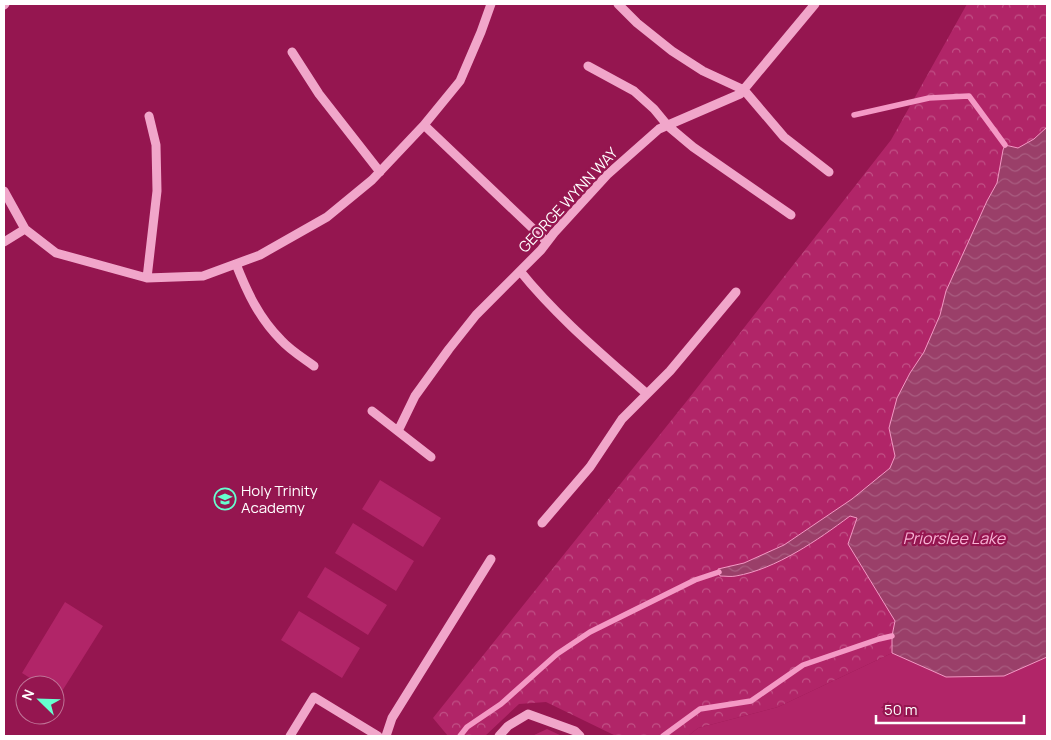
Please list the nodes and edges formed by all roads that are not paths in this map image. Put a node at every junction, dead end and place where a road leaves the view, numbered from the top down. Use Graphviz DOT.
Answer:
graph roads {
  1 [pos="491,4"];
  2 [pos="618,4"];
  3 [pos="815,4"];
  4 [pos="292,52"];
  5 [pos="588,66"];
  6 [pos="744,90"];
  7 [pos="149,116"];
  8 [pos="424,125"];
  9 [pos="668,126"];
  10 [pos="380,172"];
  11 [pos="829,172"];
  12 [pos="4,191"];
  13 [pos="792,215"];
  14 [pos="25,229"];
  15 [pos="4,242"];
  16 [pos="547,242"];
  17 [pos="236,264"];
  18 [pos="520,271"];
  19 [pos="147,278"];
  20 [pos="736,292"];
  21 [pos="314,366"];
  22 [pos="647,394"];
  23 [pos="372,411"];
  24 [pos="398,431"];
  25 [pos="430,457"];
  26 [pos="542,523"];
  27 [pos="491,558"];
  28 [pos="290,736"];
  29 [pos="378,736"];
  30 [pos="386,736"];
  31 [pos="499,736"];
  32 [pos="580,736"];
  1 -- 8 [label="street"];
  2 -- 6 [label="street"];
  3 -- 6 [label="street, GEORGE WYNN WAY"];
  4 -- 10 [label="street"];
  5 -- 9 [label="street"];
  6 -- 9 [label="street, GEORGE WYNN WAY"];
  6 -- 11 [label="street"];
  7 -- 19 [label="street"];
  8 -- 10 [label="street"];
  8 -- 16 [label="street"];
  9 -- 13 [label="street"];
  9 -- 16 [label="street, GEORGE WYNN WAY"];
  10 -- 17 [label="street"];
  12 -- 14 [label="street"];
  14 -- 15 [label="street"];
  14 -- 19 [label="street"];
  16 -- 18 [label="street, GEORGE WYNN WAY"];
  17 -- 19 [label="street"];
  17 -- 21 [label="street"];
  18 -- 22 [label="street"];
  18 -- 24 [label="street, GEORGE WYNN WAY"];
  20 -- 22 [label="street"];
  22 -- 26 [label="street"];
  23 -- 24 [label="street"];
  24 -- 25 [label="street"];
  27 -- 30 [label="street"];
  28 -- 29 [label="street"];
  31 -- 32 [label="street"];
}
